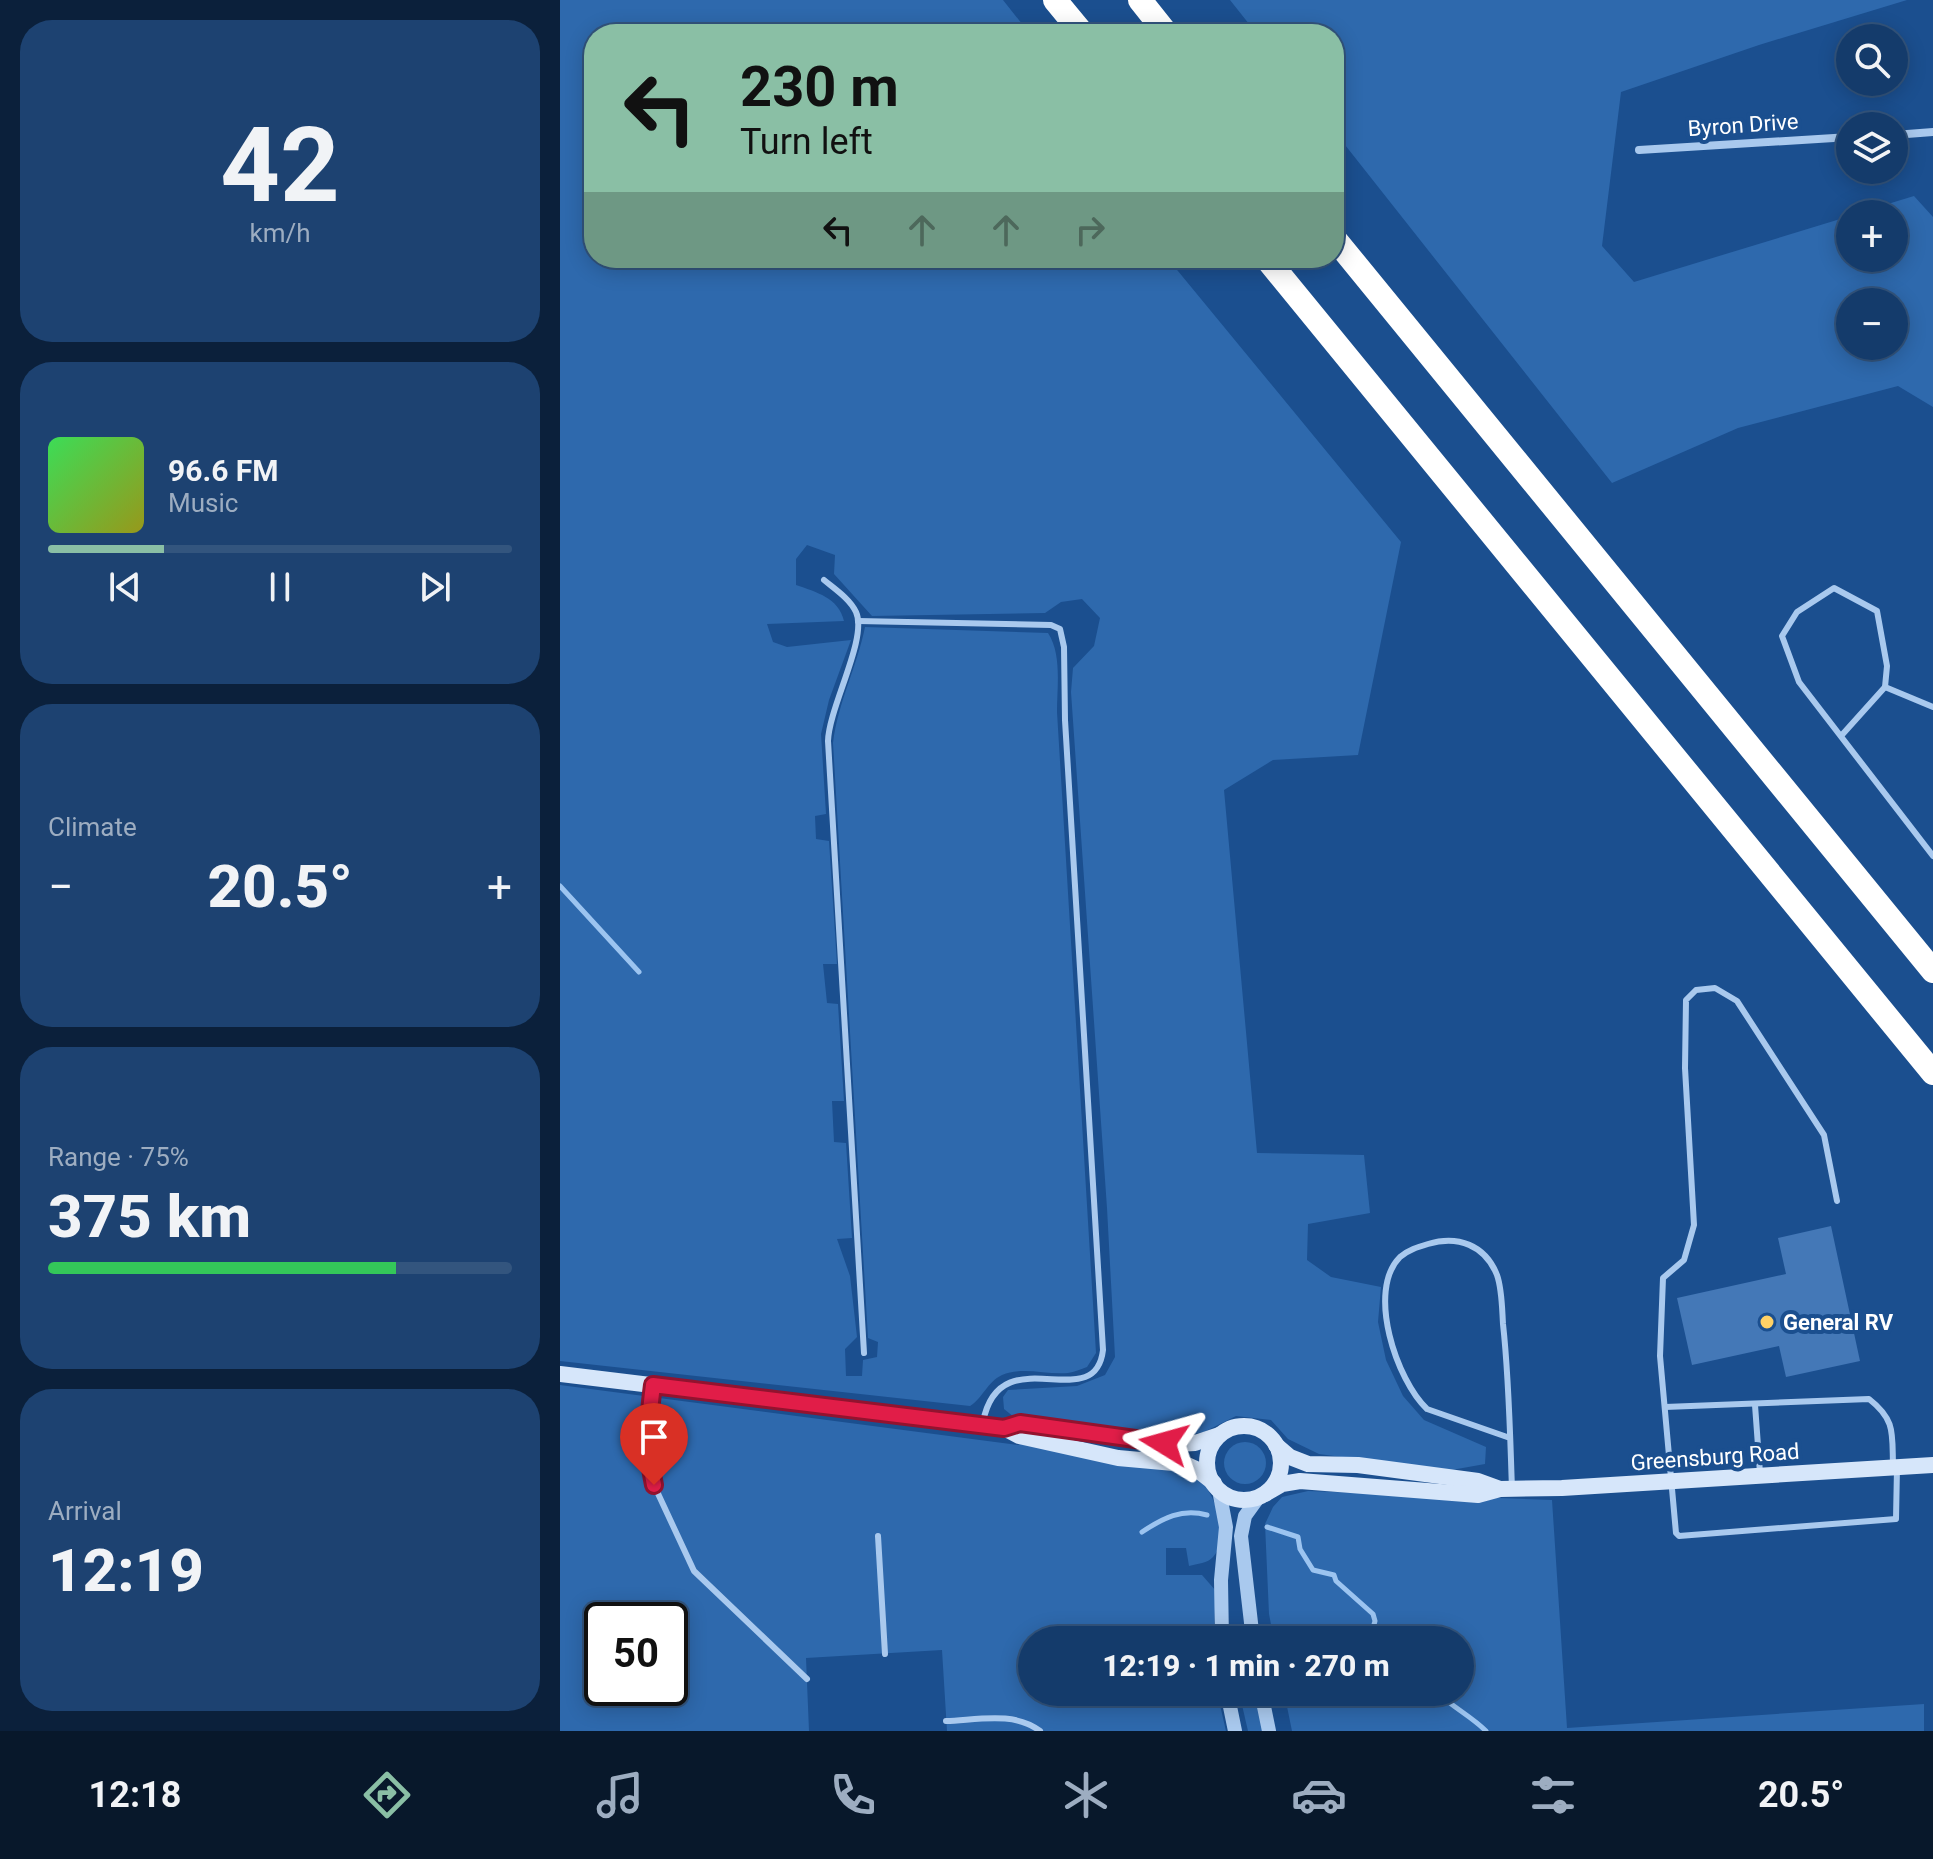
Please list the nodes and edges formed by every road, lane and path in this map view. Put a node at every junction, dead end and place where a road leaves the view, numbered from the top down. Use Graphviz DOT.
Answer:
graph roads {
  1 [pos="1055,0"];
  2 [pos="1140,0"];
  3 [pos="1075,24"];
  4 [pos="1159,24"];
  5 [pos="1933,132"];
  6 [pos="1908,134"];
  7 [pos="1836,138"];
  8 [pos="1639,150"];
  9 [pos="1344,250"];
  10 [pos="1274,268"];
  11 [pos="824,580"];
  12 [pos="858,621"];
  13 [pos="1885,687"];
  14 [pos="1933,707"];
  15 [pos="1841,736"];
  16 [pos="1933,856"];
  17 [pos="1933,971"];
  18 [pos="1933,1073"];
  19 [pos="1837,1201"];
  20 [pos="864,1353"];
  21 [pos="560,1374"];
  22 [pos="653,1385"];
  23 [pos="1755,1405"];
  24 [pos="1665,1407"];
  25 [pos="982,1425"];
  26 [pos="1004,1428"];
  27 [pos="1221,1434"];
  28 [pos="1510,1438"];
  29 [pos="1276,1445"];
  30 [pos="1933,1465"];
  31 [pos="1895,1468"];
  32 [pos="1760,1476"];
  33 [pos="1671,1482"];
  34 [pos="1216,1487"];
  35 [pos="1506,1489"];
  36 [pos="1262,1496"];
  37 [pos="878,1536"];
  38 [pos="1222,1626"];
  39 [pos="1251,1626"];
  40 [pos="885,1654"];
  41 [pos="807,1679"];
  42 [pos="1230,1706"];
  43 [pos="1264,1706"];
  44 [pos="946,1721"];
  45 [pos="1040,1731"];
  46 [pos="1235,1731"];
  47 [pos="1269,1731"];
  1 -- 3 [label="highway"];
  2 -- 4 [label="highway"];
  5 -- 6 [label="street"];
  7 -- 8 [label="street, Byron Drive"];
  9 -- 17 [label="highway"];
  10 -- 18 [label="highway"];
  11 -- 12 [label="lane"];
  12 -- 20 [label="lane"];
  12 -- 25 [label="lane"];
  13 -- 14 [label="lane"];
  13 -- 15 [label="lane"];
  13 -- 15 [label="lane"];
  15 -- 16 [label="lane"];
  19 -- 24 [label="lane"];
  21 -- 22 [label="main road"];
  22 -- 25 [label="main road"];
  22 -- 41 [label="lane"];
  23 -- 24 [label="lane"];
  23 -- 31 [label="lane"];
  23 -- 32 [label="lane"];
  24 -- 33 [label="lane"];
  25 -- 26 [label="main road"];
  26 -- 27 [label="main road"];
  26 -- 34 [label="main road"];
  27 -- 29 [label="main road"];
  27 -- 34 [label="main road"];
  28 -- 28 [label="lane"];
  28 -- 35 [label="lane"];
  29 -- 35 [label="main road, Greensburg Road"];
  29 -- 36 [label="main road"];
  30 -- 31 [label="main road, Greensburg Road"];
  31 -- 32 [label="main road, Greensburg Road"];
  31 -- 33 [label="lane"];
  32 -- 33 [label="main road, Greensburg Road"];
  33 -- 35 [label="main road, Greensburg Road"];
  34 -- 36 [label="main road"];
  34 -- 38 [label="street"];
  35 -- 36 [label="main road, Greensburg Road"];
  36 -- 39 [label="street"];
  37 -- 40 [label="lane"];
  42 -- 46 [label="street"];
  43 -- 47 [label="street"];
  44 -- 45 [label="lane"];
}
